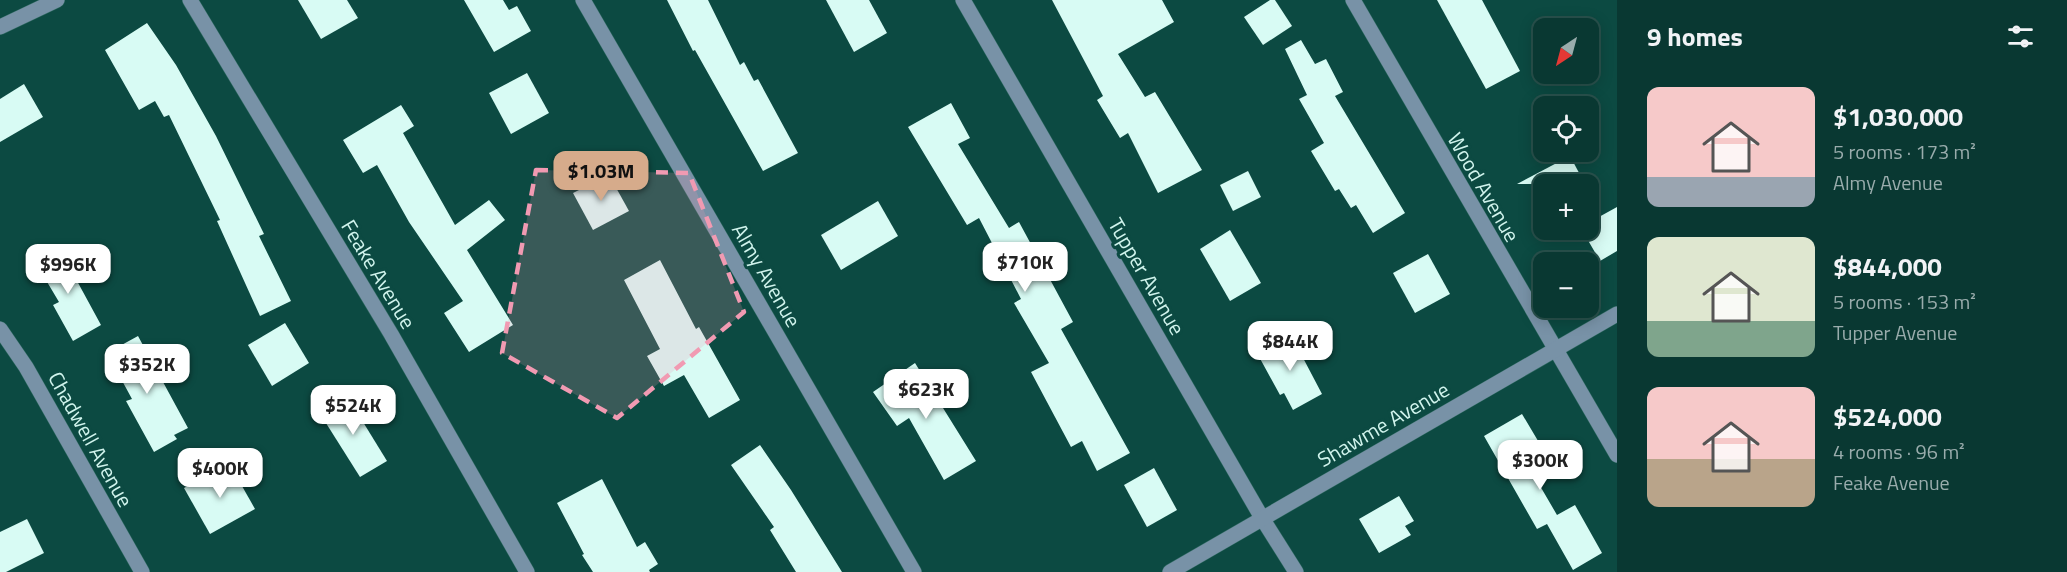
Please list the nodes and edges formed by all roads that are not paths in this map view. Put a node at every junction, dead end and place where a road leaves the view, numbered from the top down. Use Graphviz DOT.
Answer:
graph roads {
  1 [pos="57,0"];
  2 [pos="190,0"];
  3 [pos="583,0"];
  4 [pos="963,0"];
  5 [pos="1353,0"];
  6 [pos="0,27"];
  7 [pos="1617,314"];
  8 [pos="0,329"];
  9 [pos="1555,350"];
  10 [pos="1617,455"];
  11 [pos="1262,518"];
  12 [pos="142,572"];
  13 [pos="526,572"];
  14 [pos="914,572"];
  15 [pos="1170,572"];
  16 [pos="1296,572"];
  1 -- 6 [label="street"];
  2 -- 13 [label="street, Feake Avenue"];
  3 -- 14 [label="street, Almy Avenue"];
  4 -- 11 [label="street, Tupper Avenue"];
  5 -- 9 [label="street, Wood Avenue"];
  7 -- 9 [label="street, Shawme Avenue"];
  8 -- 12 [label="street, Chadwell Avenue"];
  9 -- 10 [label="street, Wood Avenue"];
  9 -- 11 [label="street, Shawme Avenue"];
  11 -- 15 [label="street, Shawme Avenue"];
  11 -- 16 [label="street, Tupper Avenue"];
}
